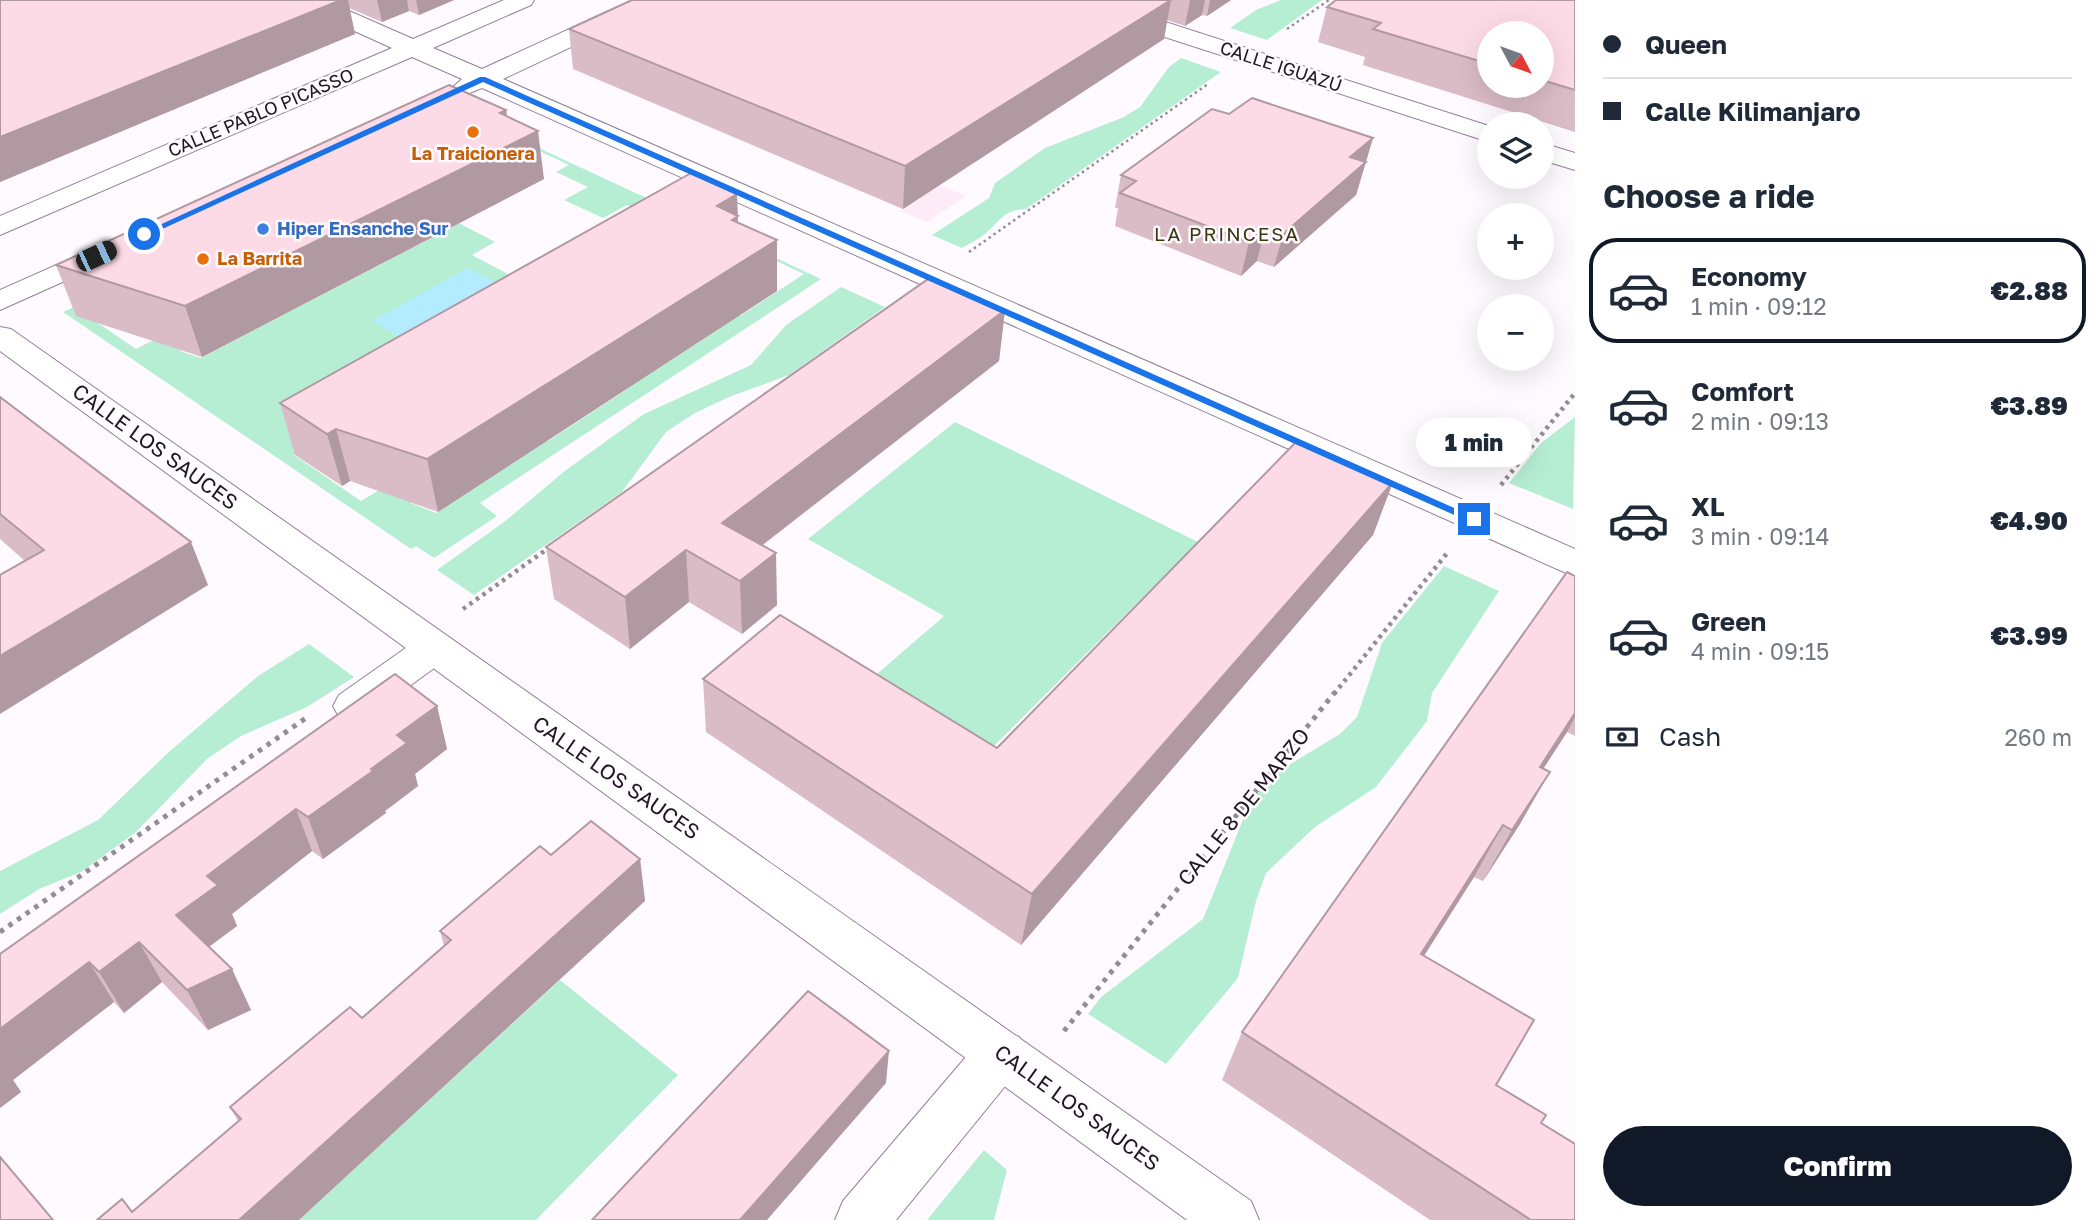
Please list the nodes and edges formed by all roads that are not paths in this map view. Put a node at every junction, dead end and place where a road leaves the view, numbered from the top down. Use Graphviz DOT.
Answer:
graph roads {
  1 [pos="305,0"];
  2 [pos="523,0"];
  3 [pos="652,0"];
  4 [pos="1073,0"];
  5 [pos="412,48"];
  6 [pos="482,79"];
  7 [pos="445,96"];
  8 [pos="1477,130"];
  9 [pos="1554,155"];
  10 [pos="1575,162"];
  11 [pos="0,226"];
  12 [pos="134,239"];
  13 [pos="0,301"];
  14 [pos="0,336"];
  15 [pos="1575,564"];
  16 [pos="427,643"];
  17 [pos="315,723"];
  18 [pos="1015,1063"];
  19 [pos="862,1220"];
  20 [pos="1232,1220"];
  1 -- 5 [label="street"];
  2 -- 5 [label="street, CALLE PABLO PICASSO"];
  3 -- 6 [label="street"];
  4 -- 8 [label="street, CALLE IGUAZÚ"];
  5 -- 6 [label="street"];
  5 -- 11 [label="street, CALLE PABLO PICASSO"];
  6 -- 7 [label="street"];
  6 -- 15 [label="street"];
  9 -- 10 [label="street"];
  12 -- 13 [label="street"];
  14 -- 16 [label="street, CALLE LOS SAUCES"];
  16 -- 17 [label="street"];
  16 -- 18 [label="street, CALLE LOS SAUCES"];
  18 -- 19 [label="street"];
  18 -- 20 [label="street, CALLE LOS SAUCES"];
}
